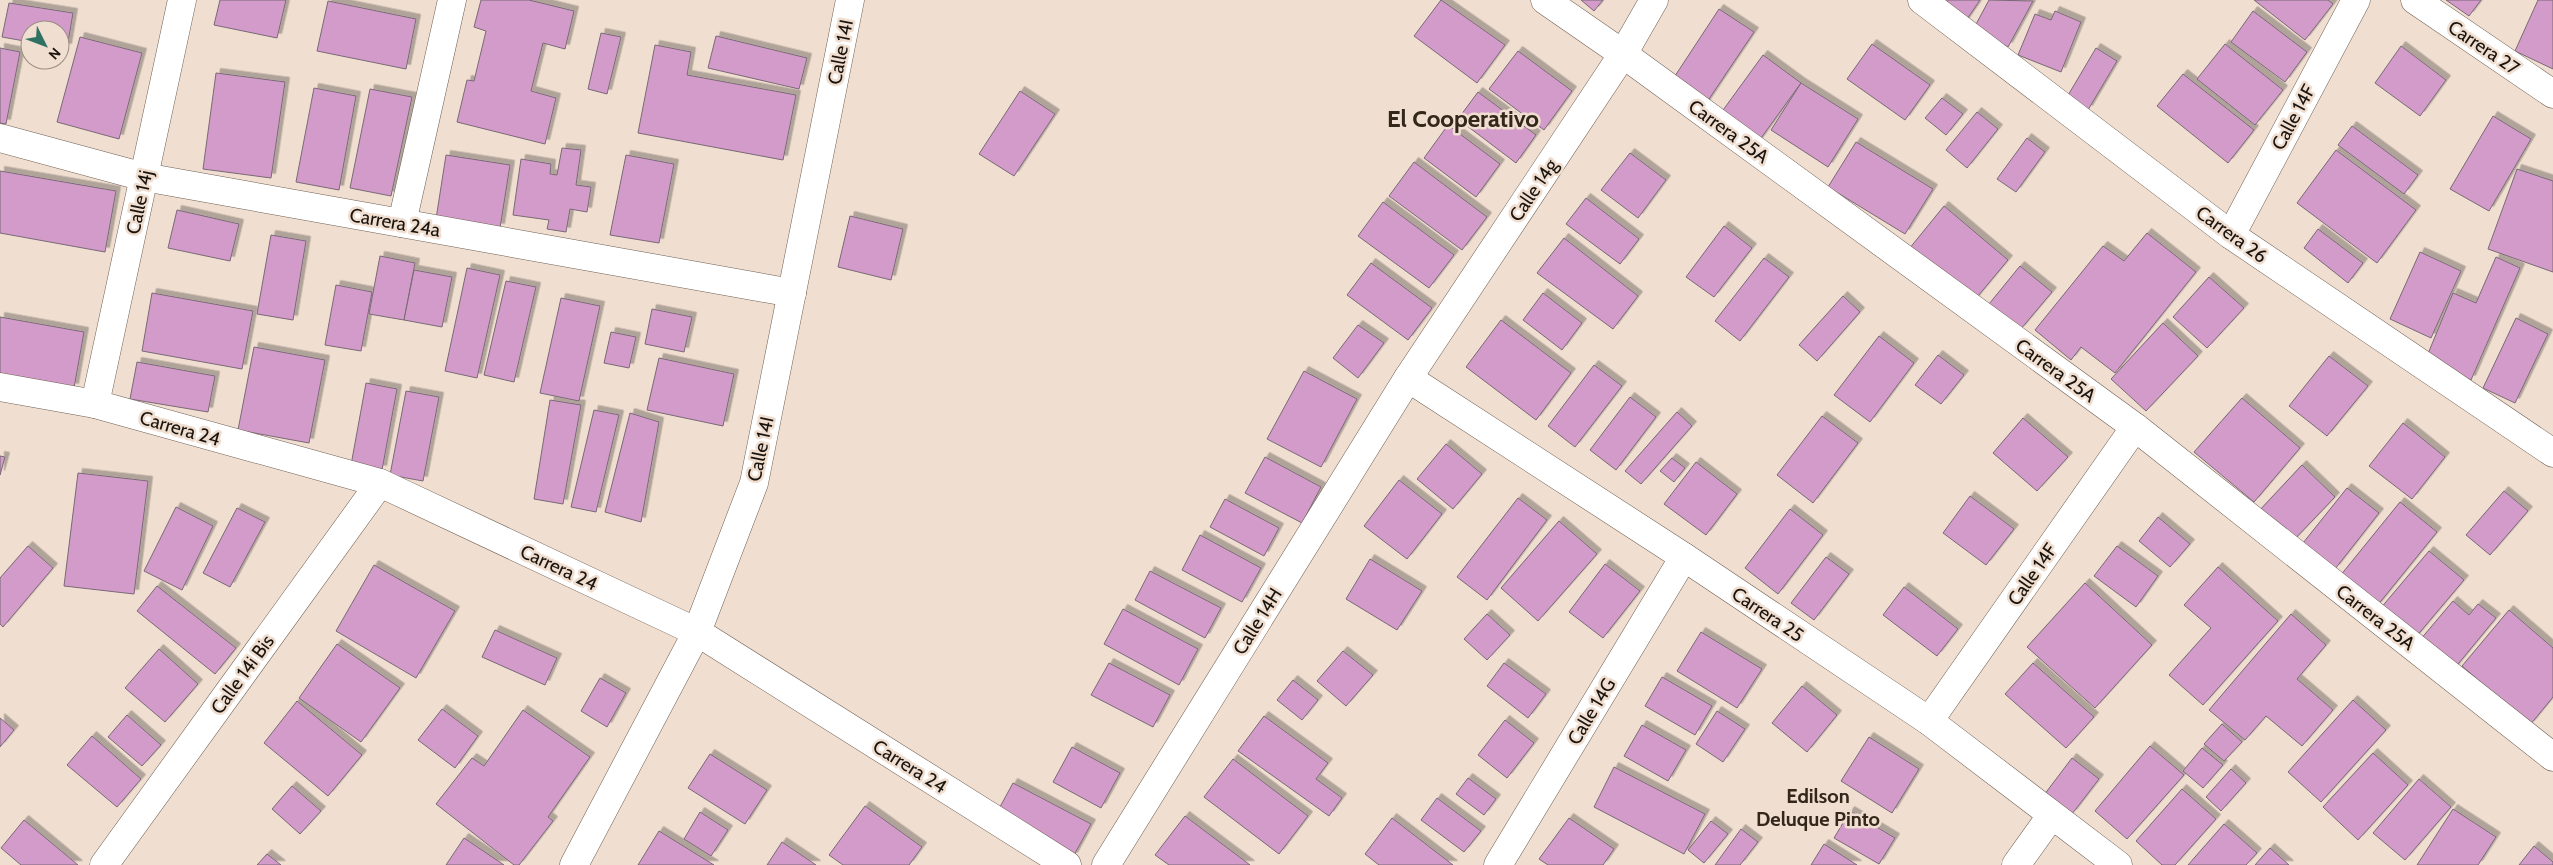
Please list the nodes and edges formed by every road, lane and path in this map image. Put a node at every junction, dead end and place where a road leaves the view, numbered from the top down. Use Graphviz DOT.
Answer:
graph roads {
  1 [pos="182,0"];
  2 [pos="452,0"];
  3 [pos="850,0"];
  4 [pos="1545,0"];
  5 [pos="1654,0"];
  6 [pos="1922,0"];
  7 [pos="2356,0"];
  8 [pos="2415,0"];
  9 [pos="1623,54"];
  10 [pos="2553,94"];
  11 [pos="0,138"];
  12 [pos="144,177"];
  13 [pos="402,223"];
  14 [pos="2231,234"];
  15 [pos="792,293"];
  16 [pos="1408,378"];
  17 [pos="0,387"];
  18 [pos="95,404"];
  19 [pos="2135,427"];
  20 [pos="2553,453"];
  21 [pos="380,484"];
  22 [pos="1684,558"];
  23 [pos="698,632"];
  24 [pos="1929,721"];
  25 [pos="2553,757"];
  26 [pos="2051,816"];
  27 [pos="104,865"];
  28 [pos="574,865"];
  29 [pos="1067,865"];
  30 [pos="1106,865"];
  31 [pos="1499,865"];
  32 [pos="2016,865"];
  33 [pos="2118,865"];
  1 -- 12 [label="street, Calle 14j"];
  2 -- 13 [label="street"];
  3 -- 15 [label="street, Calle 14I"];
  4 -- 9 [label="street, Carrera 25A"];
  5 -- 9 [label="street, Calle 14g"];
  6 -- 14 [label="street, Carrera 26"];
  7 -- 14 [label="street, Calle 14F"];
  8 -- 10 [label="street, Carrera 27"];
  9 -- 16 [label="street, Calle 14g"];
  9 -- 19 [label="street, Carrera 25A"];
  11 -- 12 [label="street, Carrera 24a"];
  12 -- 13 [label="street, Carrera 24a"];
  12 -- 18 [label="street, Calle 14j"];
  13 -- 15 [label="street, Carrera 24a"];
  14 -- 20 [label="street, Carrera 26"];
  15 -- 23 [label="street, Calle 14I"];
  16 -- 22 [label="street, Carrera 25"];
  16 -- 30 [label="street, Calle 14H"];
  17 -- 18 [label="street, Carrera 24"];
  18 -- 21 [label="street, Carrera 24"];
  19 -- 24 [label="street, Calle 14F"];
  19 -- 25 [label="street, Carrera 25A"];
  21 -- 23 [label="street, Carrera 24"];
  21 -- 27 [label="street, Calle 14i Bis"];
  22 -- 24 [label="street, Carrera 25"];
  22 -- 31 [label="street, Calle 14G"];
  23 -- 28 [label="street, Calle 14I"];
  23 -- 29 [label="street, Carrera 24"];
  24 -- 26 [label="street, Carrera 25"];
  26 -- 32 [label="street"];
  26 -- 33 [label="street, Carrera 25"];
}
